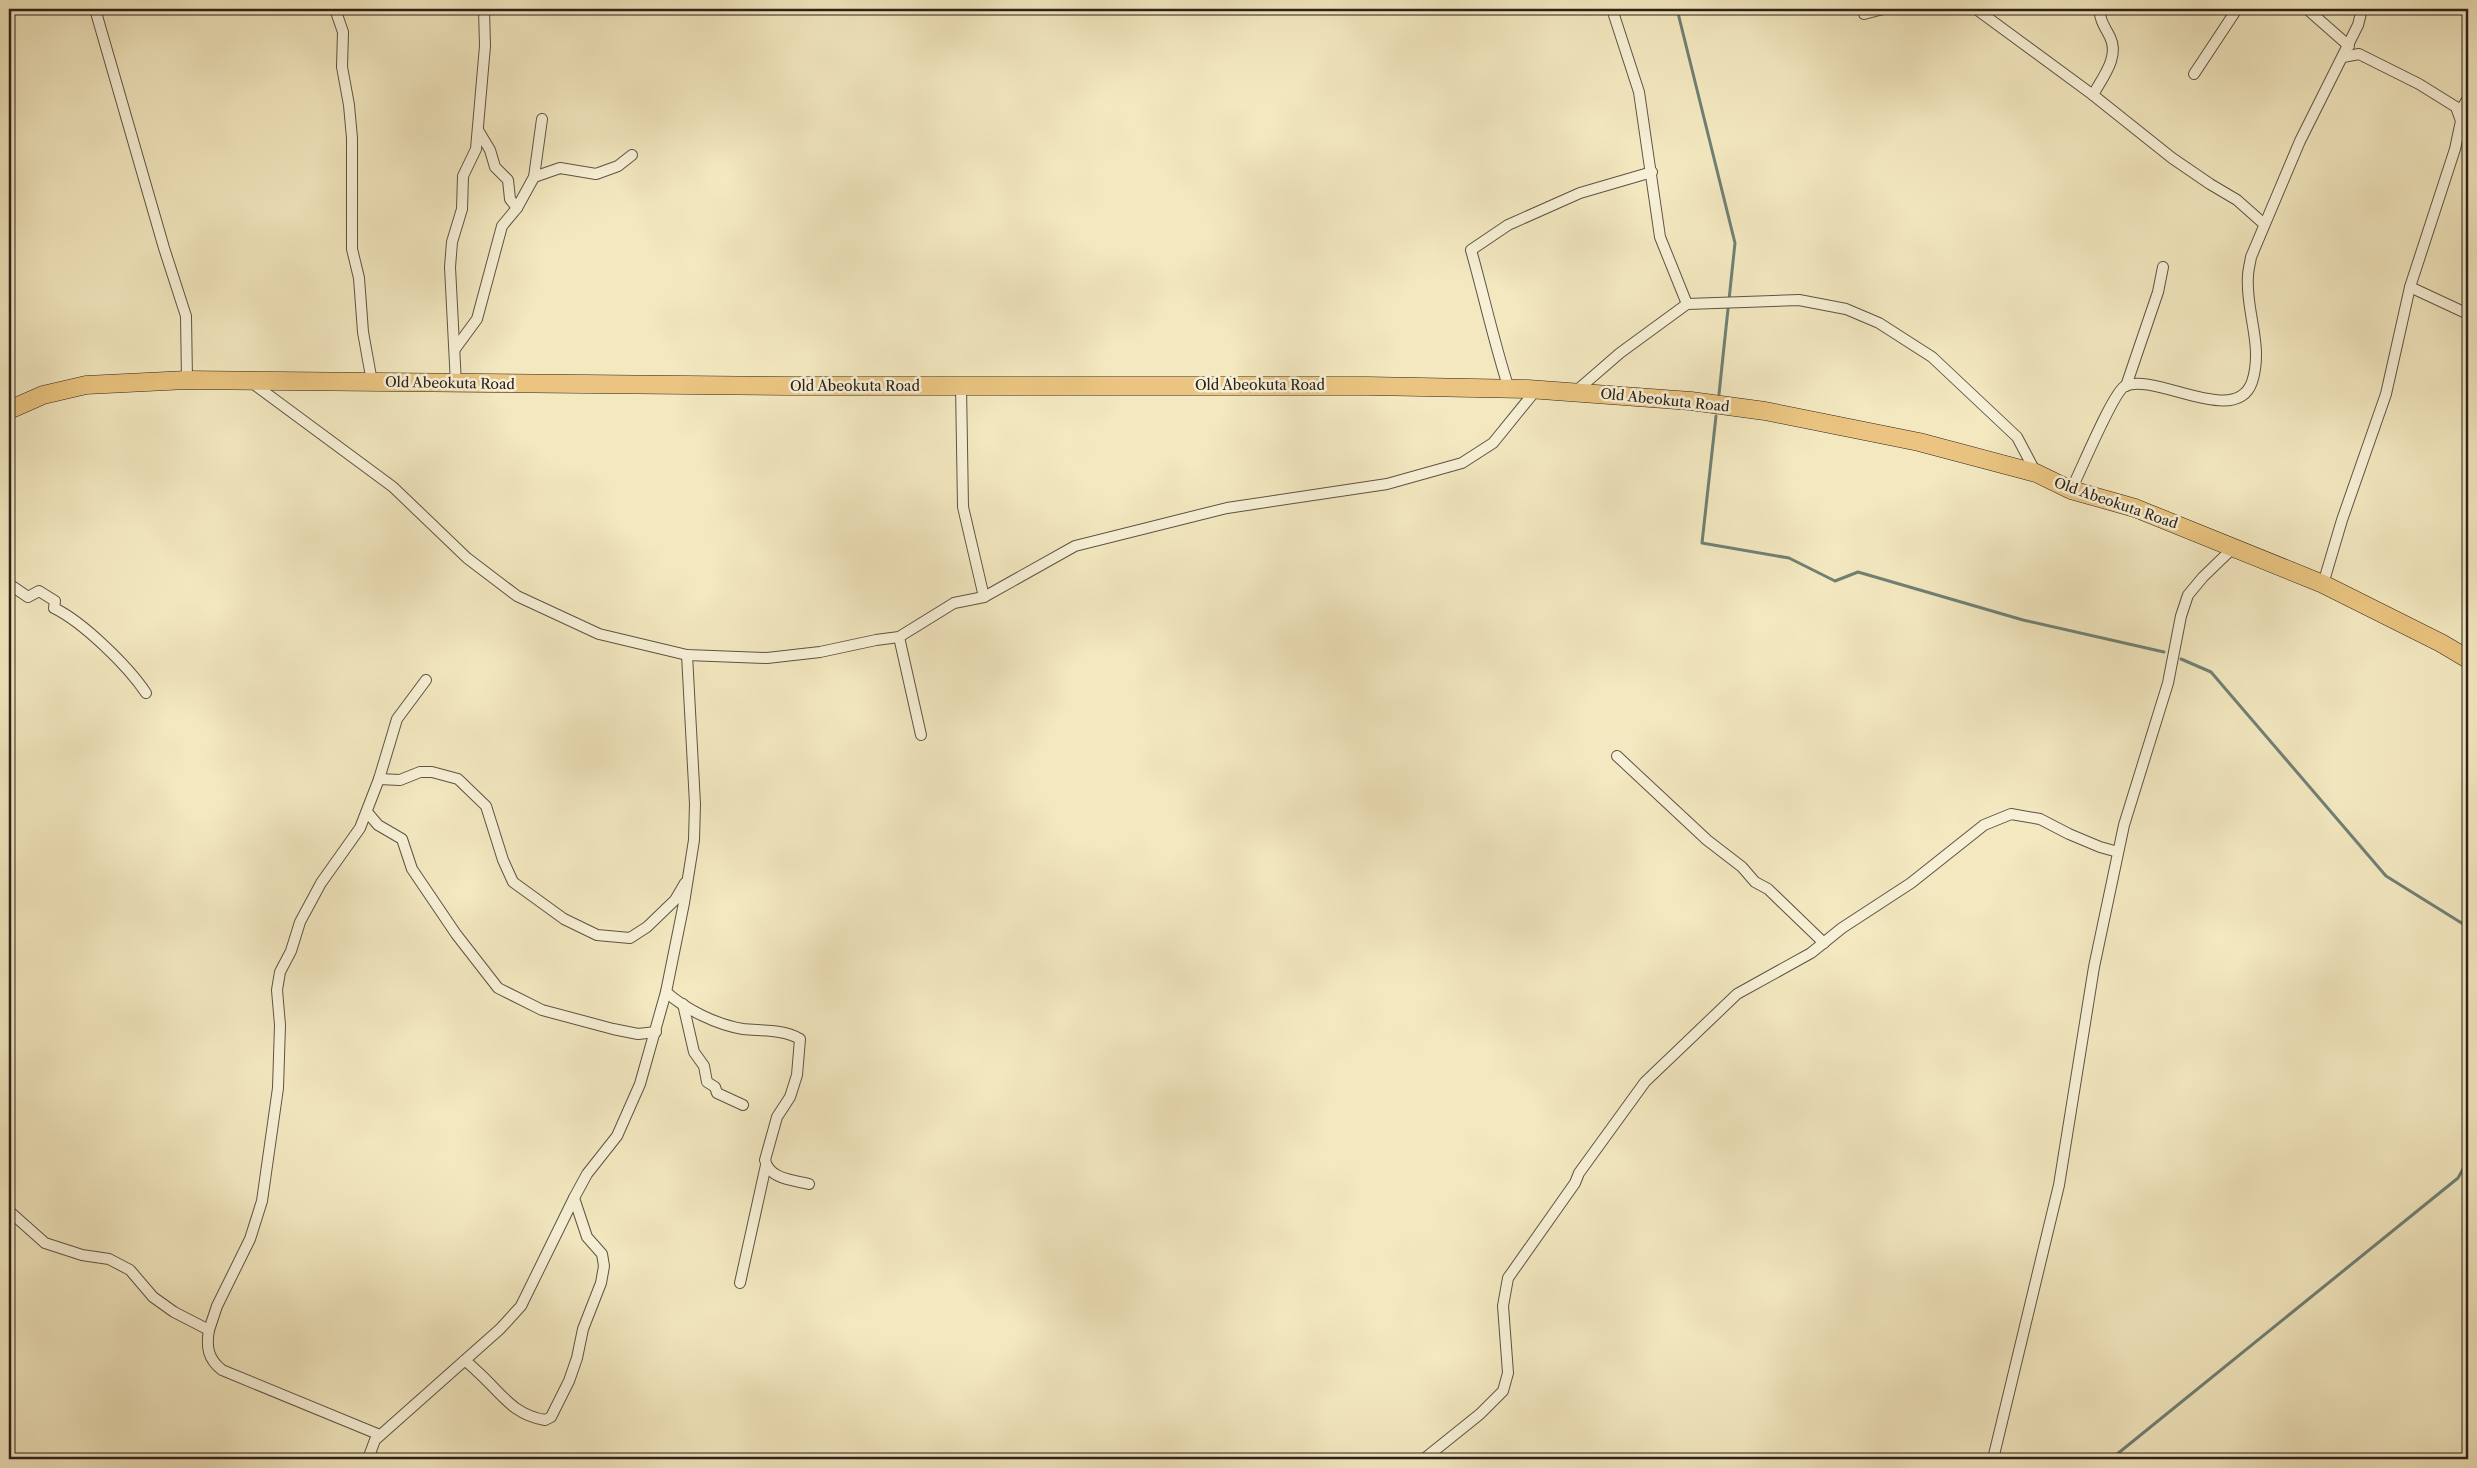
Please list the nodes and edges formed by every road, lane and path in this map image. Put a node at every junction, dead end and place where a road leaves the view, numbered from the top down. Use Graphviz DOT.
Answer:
graph roads {
  1 [pos="95,9"];
  2 [pos="335,9"];
  3 [pos="484,9"];
  4 [pos="1612,9"];
  5 [pos="1883,9"];
  6 [pos="1976,9"];
  7 [pos="2099,9"];
  8 [pos="2237,9"];
  9 [pos="2307,9"];
  10 [pos="2362,9"];
  11 [pos="1864,14"];
  12 [pos="2348,46"];
  13 [pos="2343,57"];
  14 [pos="2194,74"];
  15 [pos="2093,95"];
  16 [pos="2468,98"];
  17 [pos="2460,113"];
  18 [pos="542,119"];
  19 [pos="478,130"];
  20 [pos="632,155"];
  21 [pos="1652,172"];
  22 [pos="534,177"];
  23 [pos="517,208"];
  24 [pos="2264,224"];
  25 [pos="2163,267"];
  26 [pos="2410,287"];
  27 [pos="1687,304"];
  28 [pos="2468,314"];
  29 [pos="455,349"];
  30 [pos="187,380"];
  31 [pos="251,381"];
  32 [pos="372,382"];
  33 [pos="456,384"];
  34 [pos="961,385"];
  35 [pos="2126,386"];
  36 [pos="1509,388"];
  37 [pos="1536,390"];
  38 [pos="1575,392"];
  39 [pos="9,410"];
  40 [pos="2036,473"];
  41 [pos="2071,490"];
  42 [pos="2234,547"];
  43 [pos="9,584"];
  44 [pos="2323,584"];
  45 [pos="984,597"];
  46 [pos="899,637"];
  47 [pos="687,655"];
  48 [pos="2468,659"];
  49 [pos="426,680"];
  50 [pos="146,693"];
  51 [pos="921,735"];
  52 [pos="1617,756"];
  53 [pos="379,779"];
  54 [pos="367,812"];
  55 [pos="2118,852"];
  56 [pos="688,878"];
  57 [pos="1824,943"];
  58 [pos="666,992"];
  59 [pos="683,1004"];
  60 [pos="656,1032"];
  61 [pos="743,1105"];
  62 [pos="766,1165"];
  63 [pos="809,1184"];
  64 [pos="574,1198"];
  65 [pos="9,1211"];
  66 [pos="740,1283"];
  67 [pos="209,1330"];
  68 [pos="464,1361"];
  69 [pos="380,1435"];
  70 [pos="368,1459"];
  71 [pos="1424,1459"];
  72 [pos="1993,1459"];
  1 -- 30 [label="street"];
  2 -- 32 [label="street"];
  3 -- 19 [label="street"];
  4 -- 21 [label="street"];
  5 -- 11 [label="street"];
  6 -- 15 [label="street"];
  7 -- 15 [label="street"];
  8 -- 14 [label="street"];
  9 -- 12 [label="street"];
  10 -- 12 [label="street"];
  12 -- 13 [label="street"];
  13 -- 17 [label="street"];
  13 -- 24 [label="street"];
  15 -- 24 [label="street"];
  16 -- 17 [label="street"];
  17 -- 26 [label="street"];
  18 -- 22 [label="street"];
  19 -- 23 [label="street"];
  19 -- 29 [label="street"];
  20 -- 22 [label="street"];
  21 -- 27 [label="street"];
  21 -- 36 [label="street"];
  22 -- 23 [label="street"];
  23 -- 29 [label="street"];
  24 -- 35 [label="street"];
  25 -- 35 [label="street"];
  26 -- 28 [label="street"];
  26 -- 44 [label="street"];
  27 -- 38 [label="street"];
  27 -- 40 [label="street"];
  29 -- 33 [label="street"];
  30 -- 31 [label="highway, Old Abeokuta Road"];
  30 -- 39 [label="highway, Old Abeokuta Road"];
  31 -- 32 [label="highway, Old Abeokuta Road"];
  31 -- 47 [label="street"];
  32 -- 33 [label="highway, Old Abeokuta Road"];
  33 -- 34 [label="highway, Old Abeokuta Road"];
  34 -- 36 [label="highway, Old Abeokuta Road"];
  34 -- 45 [label="street"];
  35 -- 41 [label="street"];
  36 -- 37 [label="highway, Old Abeokuta Road"];
  37 -- 38 [label="highway, Old Abeokuta Road"];
  37 -- 45 [label="street"];
  38 -- 40 [label="highway, Old Abeokuta Road"];
  40 -- 41 [label="highway, Old Abeokuta Road"];
  41 -- 42 [label="highway, Old Abeokuta Road"];
  42 -- 44 [label="highway, Old Abeokuta Road"];
  42 -- 55 [label="street"];
  43 -- 50 [label="street"];
  44 -- 48 [label="highway, Old Abeokuta Road"];
  45 -- 46 [label="street"];
  46 -- 47 [label="street"];
  46 -- 51 [label="street"];
  47 -- 56 [label="street"];
  49 -- 53 [label="street"];
  52 -- 57 [label="street"];
  53 -- 54 [label="street"];
  53 -- 56 [label="street"];
  54 -- 60 [label="street"];
  54 -- 67 [label="street"];
  55 -- 57 [label="street"];
  55 -- 72 [label="street"];
  56 -- 58 [label="street"];
  57 -- 71 [label="street"];
  58 -- 59 [label="street"];
  58 -- 60 [label="street"];
  59 -- 61 [label="street"];
  59 -- 62 [label="street"];
  60 -- 64 [label="street"];
  62 -- 63 [label="street"];
  62 -- 66 [label="street"];
  64 -- 68 [label="street"];
  64 -- 68 [label="street"];
  65 -- 67 [label="street"];
  67 -- 69 [label="street"];
  68 -- 69 [label="street"];
  69 -- 70 [label="street"];
}
